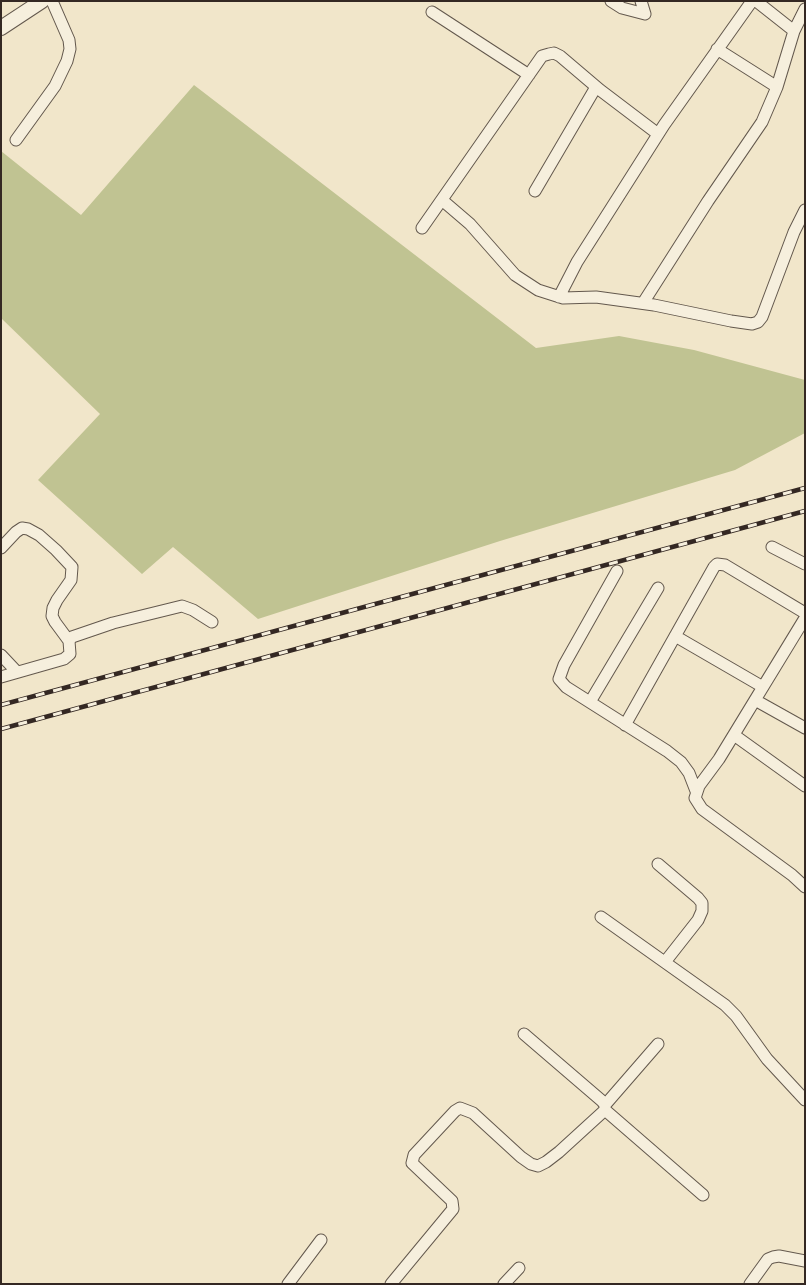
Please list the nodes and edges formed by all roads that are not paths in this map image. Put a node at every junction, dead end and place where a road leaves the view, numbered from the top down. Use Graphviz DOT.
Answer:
graph roads {
  1 [pos="42,1"];
  2 [pos="52,1"];
  3 [pos="611,1"];
  4 [pos="641,1"];
  5 [pos="752,1"];
  6 [pos="756,1"];
  7 [pos="805,9"];
  8 [pos="432,12"];
  9 [pos="1,28"];
  10 [pos="794,31"];
  11 [pos="718,49"];
  12 [pos="529,75"];
  13 [pos="596,87"];
  14 [pos="777,87"];
  15 [pos="658,134"];
  16 [pos="16,140"];
  17 [pos="536,191"];
  18 [pos="442,200"];
  19 [pos="805,210"];
  20 [pos="422,228"];
  21 [pos="559,297"];
  22 [pos="643,304"];
  23 [pos="772,546"];
  24 [pos="1,548"];
  25 [pos="805,564"];
  26 [pos="616,571"];
  27 [pos="658,588"];
  28 [pos="805,613"];
  29 [pos="805,618"];
  30 [pos="212,622"];
  31 [pos="675,636"];
  32 [pos="70,641"];
  33 [pos="1,655"];
  34 [pos="18,672"];
  35 [pos="1,677"];
  36 [pos="763,687"];
  37 [pos="755,700"];
  38 [pos="590,702"];
  39 [pos="803,724"];
  40 [pos="625,725"];
  41 [pos="734,735"];
  42 [pos="805,786"];
  43 [pos="696,791"];
  44 [pos="658,864"];
  45 [pos="805,887"];
  46 [pos="601,917"];
  47 [pos="665,962"];
  48 [pos="524,1034"];
  49 [pos="658,1044"];
  50 [pos="805,1100"];
  51 [pos="605,1108"];
  52 [pos="704,1196"];
  53 [pos="321,1240"];
  54 [pos="804,1260"];
  55 [pos="519,1268"];
  56 [pos="288,1284"];
  57 [pos="391,1284"];
  58 [pos="504,1284"];
  59 [pos="750,1284"];
  1 -- 9 [label="street"];
  2 -- 16 [label="street"];
  3 -- 4 [label="street"];
  5 -- 11 [label="street"];
  6 -- 10 [label="street"];
  7 -- 10 [label="street"];
  8 -- 12 [label="street"];
  10 -- 14 [label="street"];
  11 -- 14 [label="street"];
  11 -- 15 [label="street"];
  12 -- 13 [label="street"];
  12 -- 18 [label="street"];
  13 -- 15 [label="street"];
  13 -- 17 [label="street"];
  14 -- 22 [label="street"];
  15 -- 21 [label="street"];
  18 -- 20 [label="street"];
  18 -- 21 [label="street"];
  19 -- 22 [label="street"];
  21 -- 22 [label="street"];
  23 -- 25 [label="street"];
  24 -- 32 [label="street"];
  26 -- 38 [label="street"];
  27 -- 38 [label="street"];
  28 -- 31 [label="street"];
  29 -- 36 [label="street"];
  30 -- 32 [label="street"];
  31 -- 36 [label="street"];
  31 -- 40 [label="street"];
  32 -- 34 [label="street"];
  33 -- 34 [label="street"];
  34 -- 35 [label="street"];
  36 -- 37 [label="street"];
  37 -- 39 [label="street"];
  37 -- 41 [label="street"];
  38 -- 40 [label="street"];
  40 -- 43 [label="street"];
  41 -- 42 [label="street"];
  41 -- 43 [label="street"];
  43 -- 45 [label="street"];
  44 -- 47 [label="street"];
  46 -- 47 [label="street"];
  47 -- 50 [label="street"];
  48 -- 51 [label="street"];
  49 -- 51 [label="street"];
  51 -- 52 [label="street"];
  51 -- 57 [label="street"];
  53 -- 56 [label="street"];
  54 -- 59 [label="street"];
  55 -- 58 [label="street"];
}
